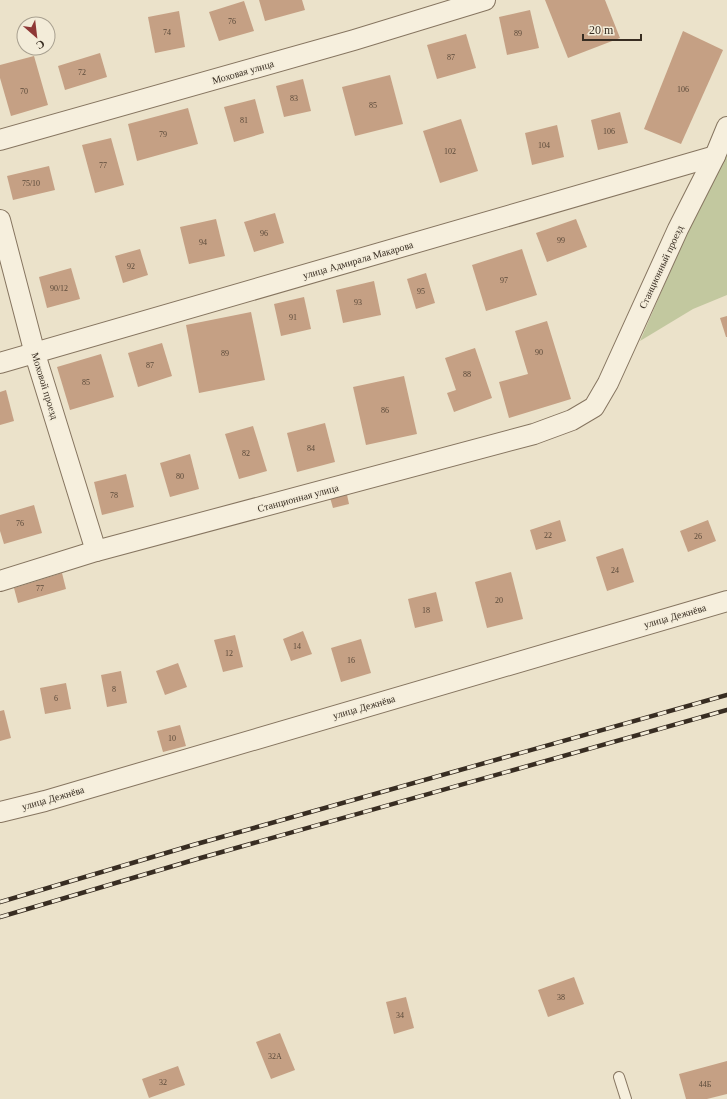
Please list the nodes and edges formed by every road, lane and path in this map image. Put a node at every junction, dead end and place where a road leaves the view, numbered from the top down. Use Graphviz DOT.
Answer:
graph roads {
  1 [pos="485,0"];
  2 [pos="727,127"];
  3 [pos="0,140"];
  4 [pos="715,156"];
  5 [pos="0,220"];
  6 [pos="35,354"];
  7 [pos="0,363"];
  8 [pos="594,407"];
  9 [pos="96,552"];
  10 [pos="0,581"];
  11 [pos="727,601"];
  12 [pos="0,812"];
  13 [pos="619,1077"];
  14 [pos="626,1099"];
  1 -- 3 [label="street, Моховая улица"];
  2 -- 4 [label="street, Станционный проезд"];
  4 -- 6 [label="street, улица Адмирала Макарова"];
  4 -- 8 [label="street, Станционный проезд"];
  5 -- 6 [label="street, Моховой проезд"];
  6 -- 7 [label="street, улица Адмирала Макарова"];
  6 -- 9 [label="street, Моховой проезд"];
  8 -- 9 [label="street, Станционная улица"];
  9 -- 10 [label="street, Станционная улица"];
  11 -- 12 [label="street, улица Дежнёва"];
  13 -- 14 [label="lane"];
}
